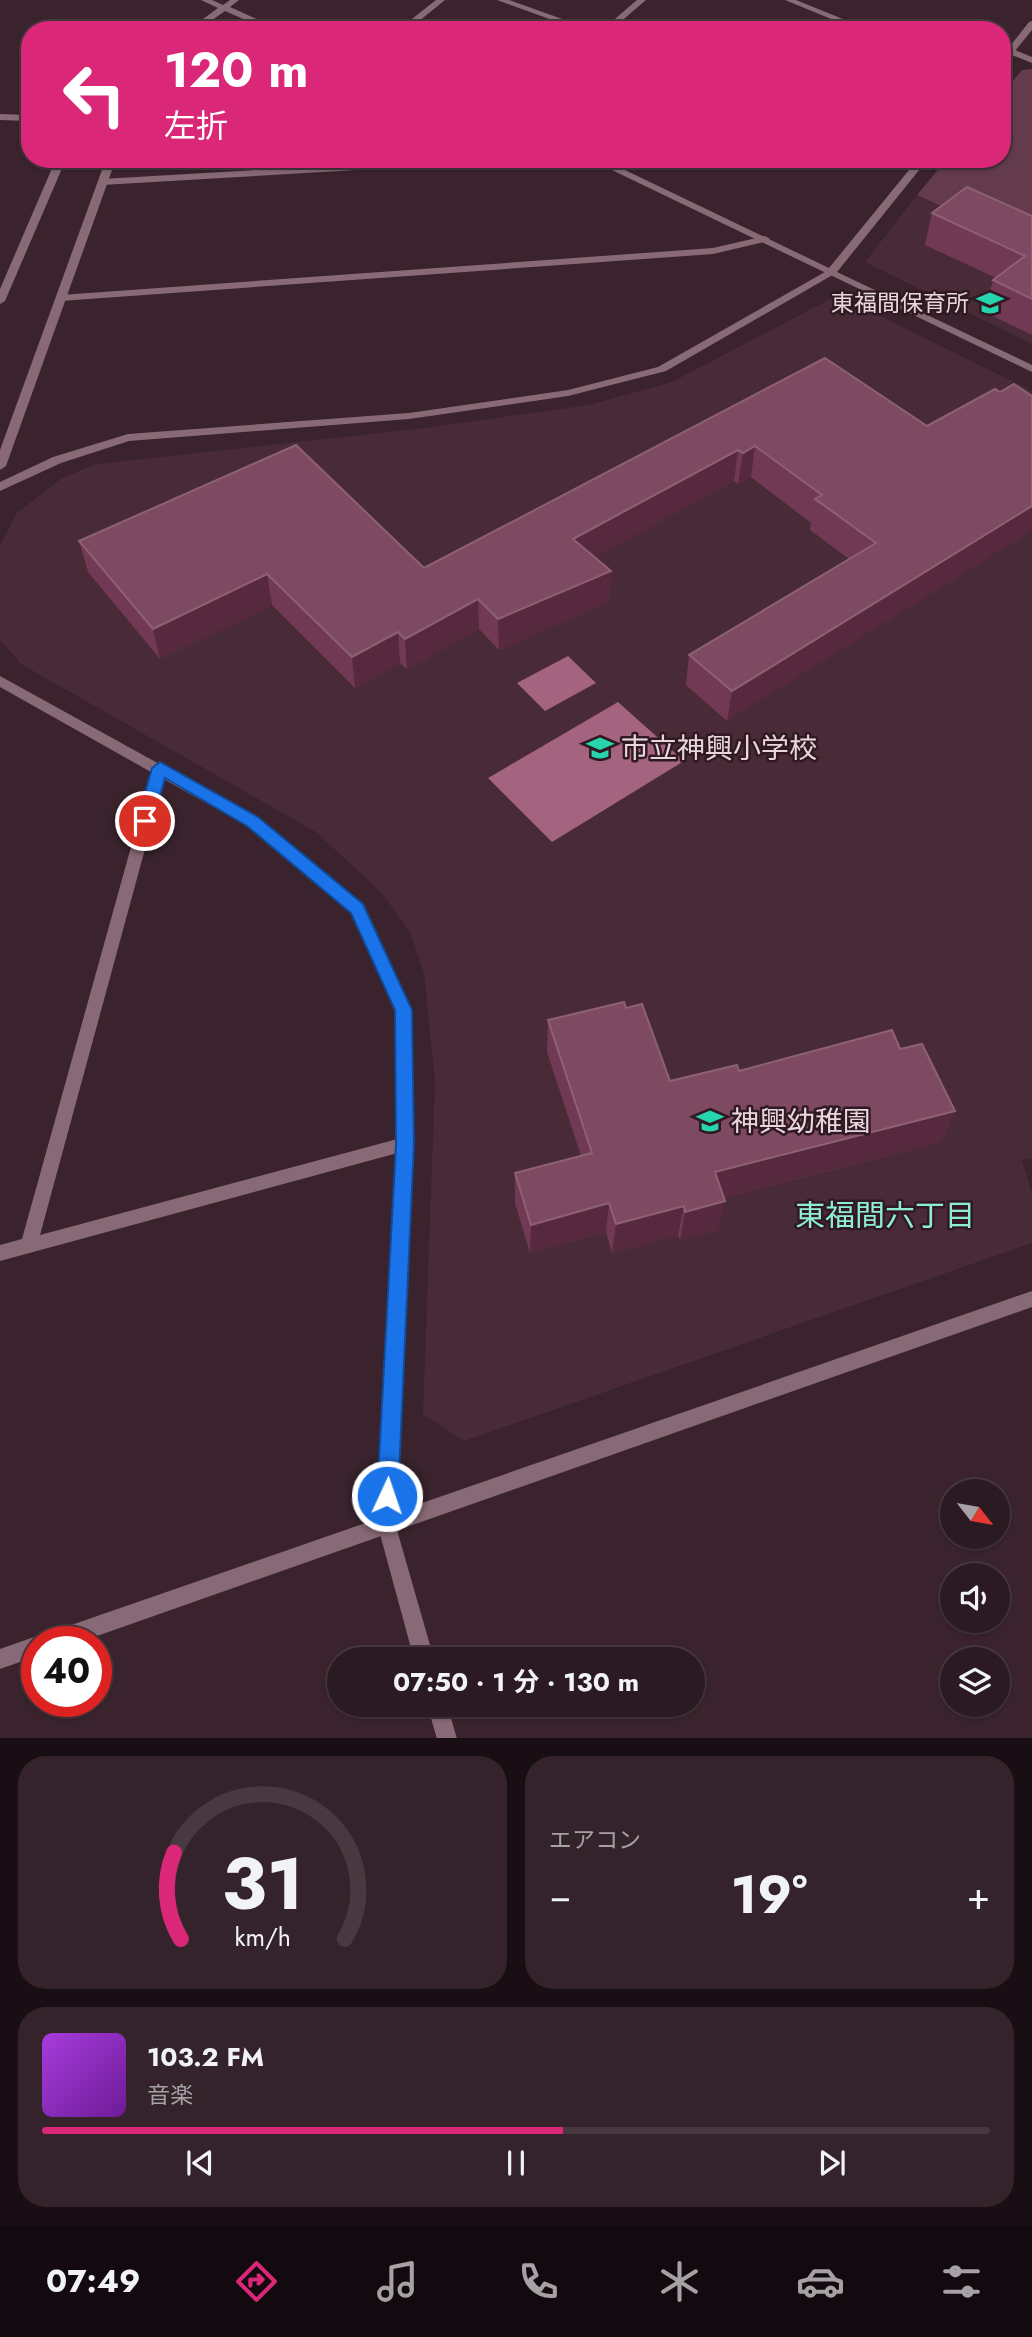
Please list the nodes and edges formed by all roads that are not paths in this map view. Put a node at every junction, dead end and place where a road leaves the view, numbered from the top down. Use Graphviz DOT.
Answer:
graph roads {
  1 [pos="205,0"];
  2 [pos="235,0"];
  3 [pos="441,0"];
  4 [pos="502,0"];
  5 [pos="642,0"];
  6 [pos="789,0"];
  7 [pos="222,9"];
  8 [pos="205,21"];
  9 [pos="253,21"];
  10 [pos="414,21"];
  11 [pos="563,21"];
  12 [pos="617,21"];
  13 [pos="843,21"];
  14 [pos="1032,24"];
  15 [pos="1011,50"];
  16 [pos="1011,51"];
  17 [pos="1032,60"];
  18 [pos="0,117"];
  19 [pos="21,118"];
  20 [pos="57,168"];
  21 [pos="107,168"];
  22 [pos="341,168"];
  23 [pos="613,168"];
  24 [pos="916,168"];
  25 [pos="102,182"];
  26 [pos="765,239"];
  27 [pos="832,271"];
  28 [pos="61,298"];
  29 [pos="0,301"];
  30 [pos="1032,369"];
  31 [pos="0,466"];
  32 [pos="0,487"];
  33 [pos="0,681"];
  34 [pos="160,768"];
  35 [pos="405,1144"];
  36 [pos="29,1244"];
  37 [pos="0,1253"];
  38 [pos="1032,1299"];
  39 [pos="386,1523"];
  40 [pos="96,1626"];
  41 [pos="421,1647"];
  42 [pos="21,1652"];
  43 [pos="0,1659"];
  44 [pos="441,1717"];
  45 [pos="447,1738"];
  1 -- 7 [label="street"];
  2 -- 7 [label="street"];
  3 -- 10 [label="street"];
  4 -- 11 [label="street"];
  5 -- 12 [label="street"];
  6 -- 13 [label="street"];
  7 -- 8 [label="street"];
  7 -- 9 [label="street"];
  14 -- 15 [label="street"];
  16 -- 17 [label="street"];
  18 -- 19 [label="street"];
  20 -- 29 [label="street"];
  21 -- 25 [label="street"];
  22 -- 25 [label="street"];
  23 -- 26 [label="street"];
  24 -- 27 [label="street"];
  25 -- 28 [label="street"];
  26 -- 27 [label="street"];
  26 -- 28 [label="street"];
  27 -- 30 [label="street"];
  27 -- 32 [label="street"];
  28 -- 31 [label="street"];
  33 -- 34 [label="street"];
  34 -- 35 [label="street"];
  34 -- 36 [label="street"];
  35 -- 36 [label="street"];
  35 -- 39 [label="street"];
  36 -- 37 [label="street"];
  38 -- 39 [label="street"];
  39 -- 40 [label="street"];
  39 -- 41 [label="street"];
  42 -- 43 [label="street"];
  44 -- 45 [label="street"];
}
